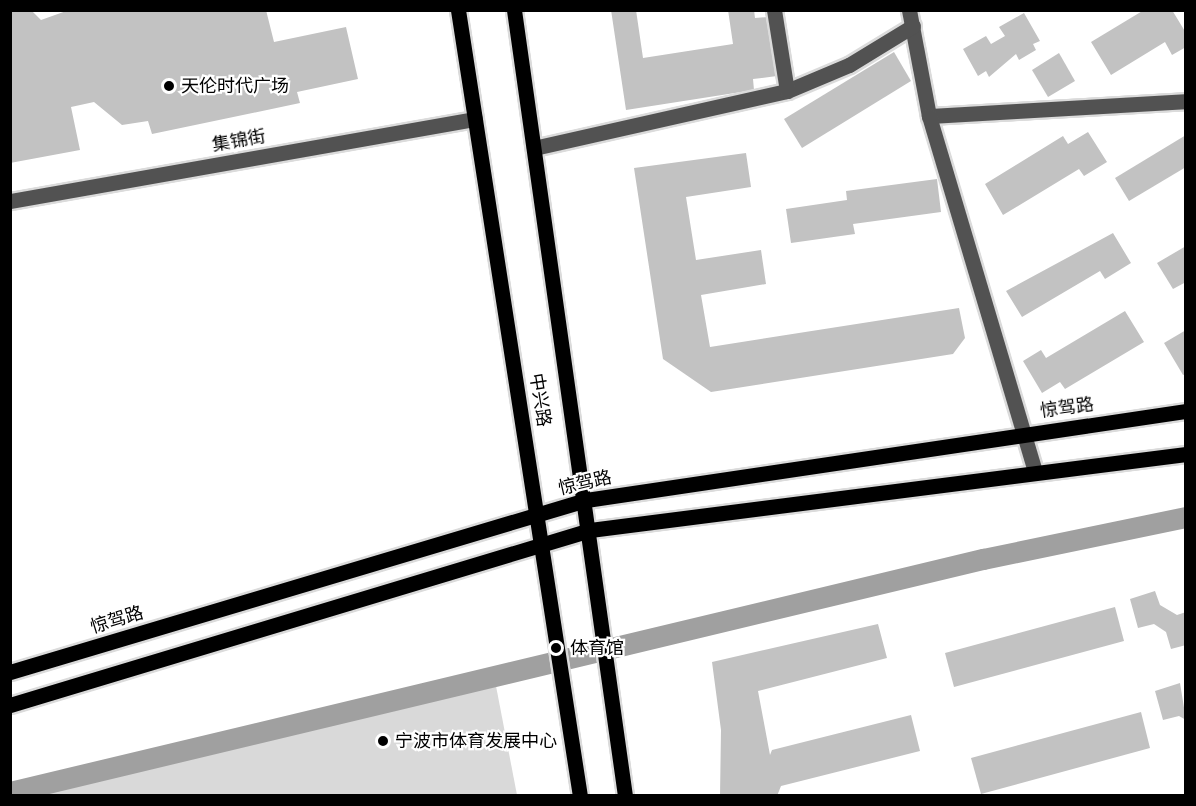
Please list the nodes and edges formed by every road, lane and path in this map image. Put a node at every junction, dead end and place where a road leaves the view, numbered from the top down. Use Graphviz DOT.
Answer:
graph roads {
  1 [pos="458,10"];
  2 [pos="514,10"];
  3 [pos="774,10"];
  4 [pos="909,10"];
  5 [pos="913,27"];
  6 [pos="787,91"];
  7 [pos="1185,101"];
  8 [pos="929,116"];
  9 [pos="475,119"];
  10 [pos="534,148"];
  11 [pos="10,201"];
  12 [pos="1185,411"];
  13 [pos="1021,433"];
  14 [pos="1185,454"];
  15 [pos="1035,472"];
  16 [pos="586,500"];
  17 [pos="538,516"];
  18 [pos="590,530"];
  19 [pos="543,543"];
  20 [pos="10,672"];
  21 [pos="10,705"];
  22 [pos="580,795"];
  23 [pos="625,795"];
  1 -- 9 [label="main road, 中兴路"];
  2 -- 10 [label="main road, 中兴路"];
  3 -- 6 [label="street"];
  4 -- 5 [label="street"];
  5 -- 6 [label="street"];
  5 -- 8 [label="street"];
  6 -- 10 [label="street"];
  7 -- 8 [label="street"];
  8 -- 13 [label="street"];
  9 -- 11 [label="street, 集锦街"];
  9 -- 17 [label="main road, 中兴路"];
  10 -- 16 [label="main road, 中兴路"];
  12 -- 13 [label="main road, 惊驾路"];
  13 -- 15 [label="street"];
  13 -- 16 [label="main road, 惊驾路"];
  14 -- 15 [label="main road"];
  15 -- 18 [label="main road"];
  16 -- 17 [label="main road, 惊驾路"];
  16 -- 18 [label="main road, 中兴路"];
  17 -- 19 [label="main road, 中兴路"];
  17 -- 20 [label="main road, 惊驾路"];
  18 -- 19 [label="main road"];
  18 -- 23 [label="main road, 中兴路"];
  19 -- 21 [label="main road"];
  19 -- 22 [label="main road, 中兴路"];
}
